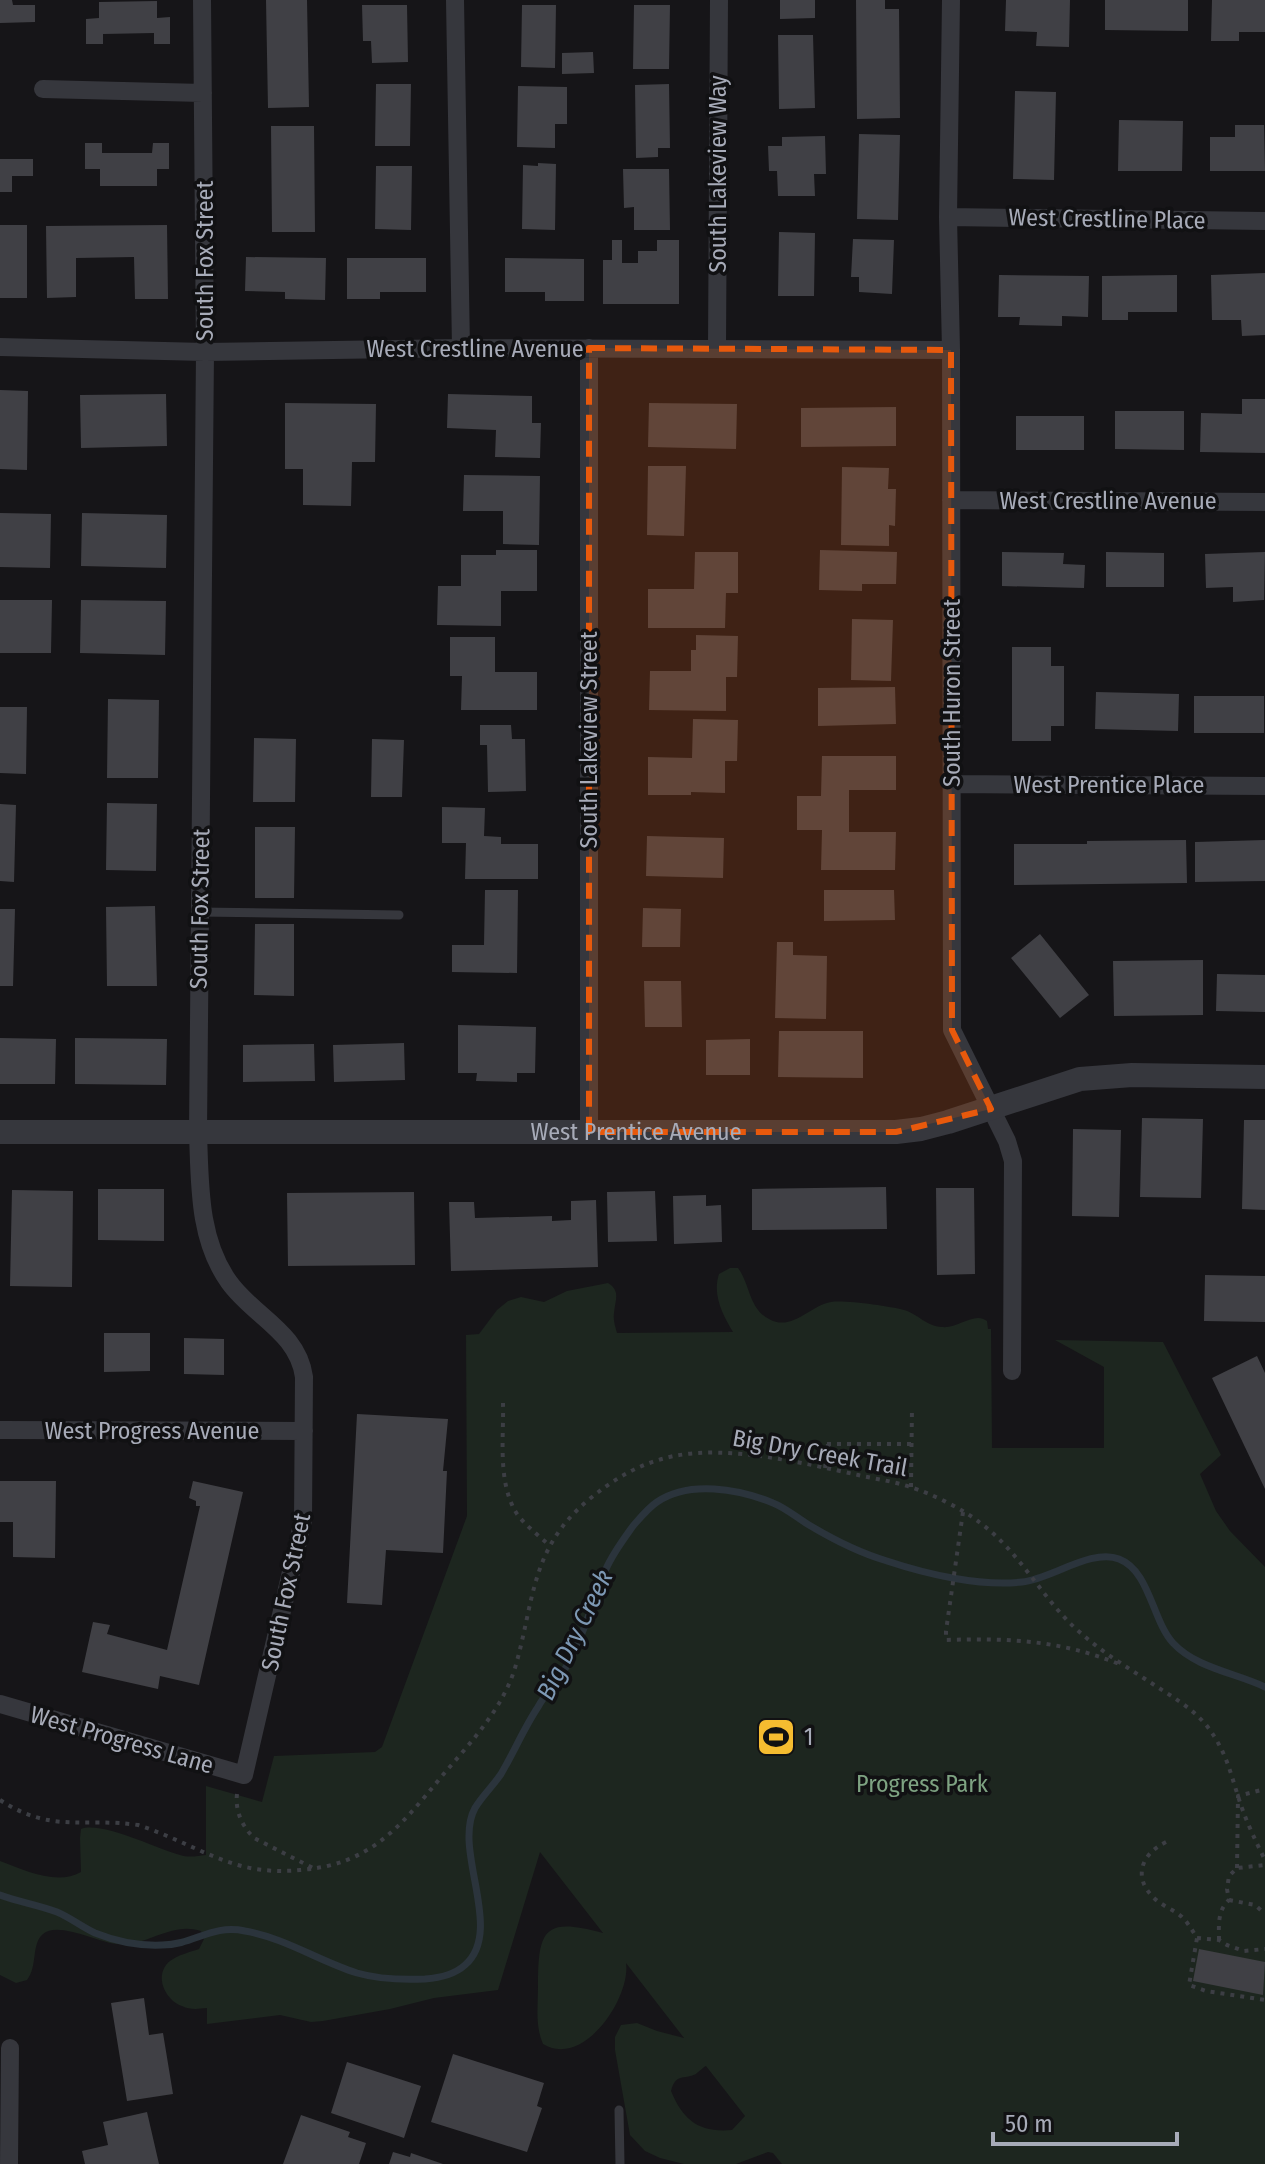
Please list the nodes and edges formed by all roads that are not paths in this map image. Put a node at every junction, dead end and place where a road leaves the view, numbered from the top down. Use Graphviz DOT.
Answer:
graph roads {
  1 [pos="202,0"];
  2 [pos="455,0"];
  3 [pos="719,0"];
  4 [pos="951,0"];
  5 [pos="43,89"];
  6 [pos="203,93"];
  7 [pos="948,217"];
  8 [pos="1265,221"];
  9 [pos="0,347"];
  10 [pos="461,348"];
  11 [pos="589,348"];
  12 [pos="717,348"];
  13 [pos="951,350"];
  14 [pos="205,352"];
  15 [pos="951,500"];
  16 [pos="1265,502"];
  17 [pos="952,784"];
  18 [pos="1265,786"];
  19 [pos="200,912"];
  20 [pos="399,915"];
  21 [pos="1265,1077"];
  22 [pos="991,1109"];
  23 [pos="0,1132"];
  24 [pos="589,1132"];
  25 [pos="198,1133"];
  26 [pos="1012,1371"];
  27 [pos="0,1430"];
  28 [pos="304,1431"];
  29 [pos="0,1704"];
  30 [pos="244,1775"];
  31 [pos="10,2048"];
  32 [pos="619,2110"];
  33 [pos="9,2164"];
  34 [pos="620,2164"];
  1 -- 6 [label="street, South Fox Street"];
  2 -- 10 [label="street"];
  3 -- 12 [label="street, South Lakeview Way"];
  4 -- 7 [label="street, South Huron Street"];
  5 -- 6 [label="street"];
  6 -- 14 [label="street, South Fox Street"];
  7 -- 8 [label="street, West Crestline Place"];
  7 -- 13 [label="street, South Huron Street"];
  9 -- 14 [label="street, West Crestline Avenue"];
  10 -- 11 [label="street, West Crestline Avenue"];
  10 -- 14 [label="street, West Crestline Avenue"];
  11 -- 12 [label="street, West Crestline Avenue"];
  11 -- 24 [label="street, South Lakeview Street"];
  12 -- 13 [label="street, West Crestline Avenue"];
  13 -- 15 [label="street, South Huron Street"];
  14 -- 19 [label="street, South Fox Street"];
  15 -- 16 [label="street, West Crestline Avenue"];
  15 -- 17 [label="street, South Huron Street"];
  17 -- 18 [label="street, West Prentice Place"];
  17 -- 22 [label="street, South Huron Street"];
  19 -- 20 [label="lane"];
  19 -- 25 [label="street, South Fox Street"];
  21 -- 22 [label="street, West Prentice Avenue"];
  22 -- 24 [label="street, West Prentice Avenue"];
  22 -- 26 [label="street, South Huron Street"];
  23 -- 25 [label="street, West Prentice Avenue"];
  24 -- 25 [label="street, West Prentice Avenue"];
  25 -- 28 [label="street, South Fox Street"];
  27 -- 28 [label="street, West Progress Avenue"];
  28 -- 30 [label="street, South Fox Street"];
  29 -- 30 [label="street, West Progress Lane"];
  31 -- 33 [label="street"];
  32 -- 34 [label="lane"];
}
